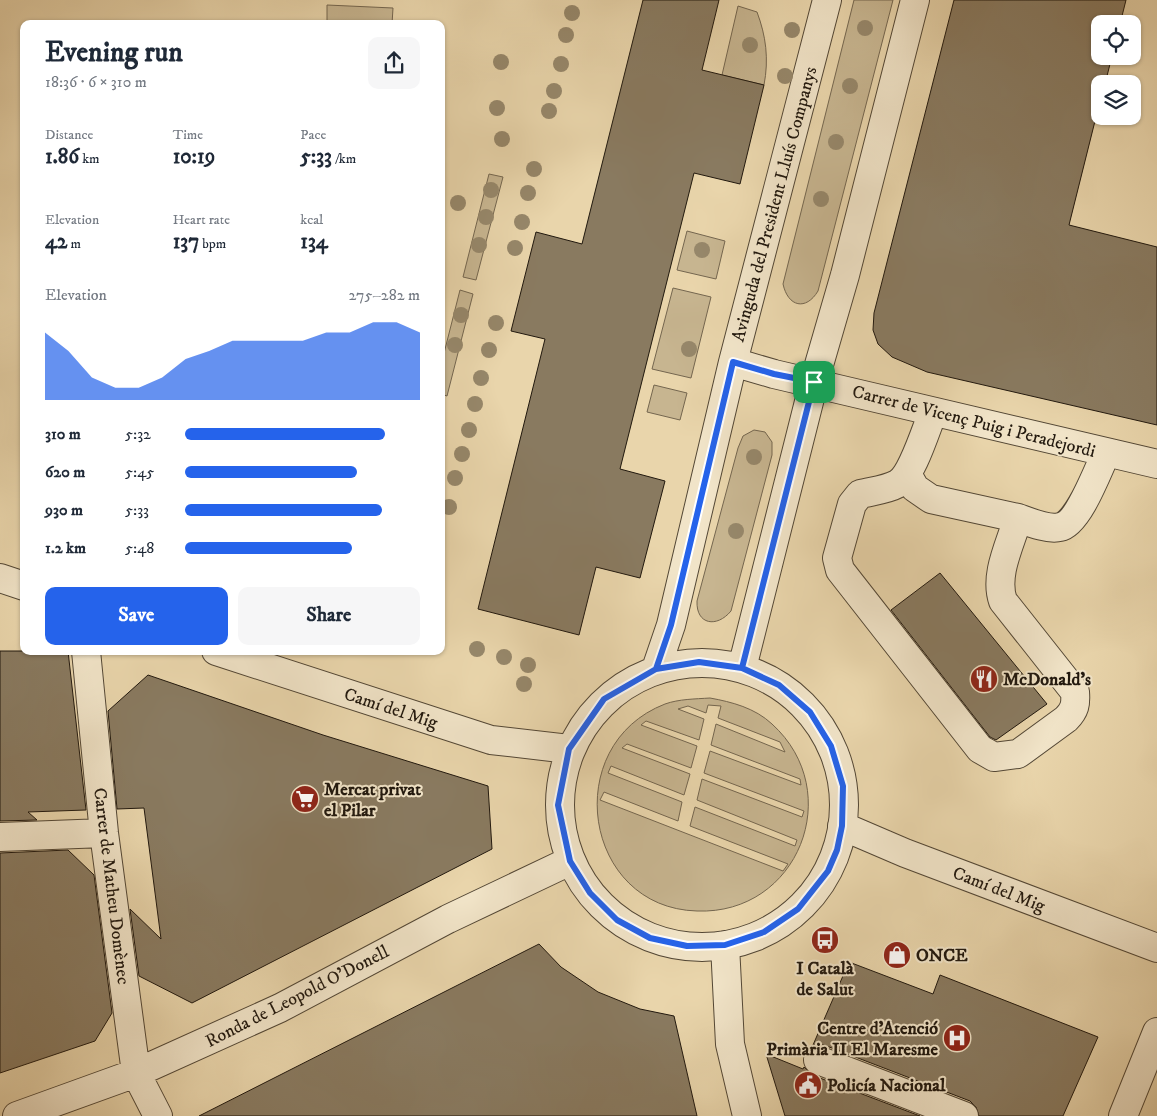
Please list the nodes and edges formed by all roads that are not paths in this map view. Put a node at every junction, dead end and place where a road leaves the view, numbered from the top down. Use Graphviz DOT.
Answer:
graph roads {
  1 [pos="827,0"];
  2 [pos="915,0"];
  3 [pos="733,362"];
  4 [pos="806,380"];
  5 [pos="933,412"];
  6 [pos="1106,453"];
  7 [pos="1157,464"];
  8 [pos="907,474"];
  9 [pos="1018,518"];
  10 [pos="0,578"];
  11 [pos="20,585"];
  12 [pos="86,655"];
  13 [pos="228,655"];
  14 [pos="742,668"];
  15 [pos="656,669"];
  16 [pos="569,749"];
  17 [pos="842,826"];
  18 [pos="104,833"];
  19 [pos="0,837"];
  20 [pos="570,861"];
  21 [pos="725,945"];
  22 [pos="1157,948"];
  23 [pos="1157,1032"];
  24 [pos="818,1060"];
  25 [pos="136,1072"];
  26 [pos="17,1116"];
  27 [pos="158,1116"];
  28 [pos="747,1116"];
  29 [pos="964,1116"];
  30 [pos="1123,1116"];
  1 -- 3 [label="street, Avinguda del President Lluís Companys"];
  2 -- 4 [label="street"];
  3 -- 4 [label="street, Carrer de Vicenç Puig i Peradejordi"];
  3 -- 15 [label="street, Avinguda del President Lluís Companys"];
  4 -- 5 [label="street, Carrer de Vicenç Puig i Peradejordi"];
  4 -- 14 [label="street"];
  5 -- 6 [label="street, Carrer de Vicenç Puig i Peradejordi"];
  5 -- 8 [label="street"];
  6 -- 7 [label="street, Carrer de Vicenç Puig i Peradejordi"];
  6 -- 9 [label="street"];
  8 -- 9 [label="street"];
  8 -- 9 [label="street"];
  10 -- 11 [label="street"];
  12 -- 18 [label="street, Carrer de Matheu Domènec"];
  13 -- 16 [label="street, Camí del Mig"];
  14 -- 15 [label="street"];
  14 -- 17 [label="street"];
  15 -- 16 [label="street"];
  16 -- 20 [label="street"];
  17 -- 21 [label="street"];
  17 -- 22 [label="street, Camí del Mig"];
  18 -- 19 [label="street"];
  18 -- 25 [label="street, Carrer de Matheu Domènec"];
  20 -- 21 [label="street"];
  20 -- 25 [label="street, Ronda de Leopold O'Donell"];
  21 -- 28 [label="street"];
  23 -- 30 [label="street"];
  24 -- 29 [label="street"];
  25 -- 26 [label="street, Ronda de Leopold O'Donell"];
  25 -- 27 [label="street, Carrer de Matheu Domènec"];
}
